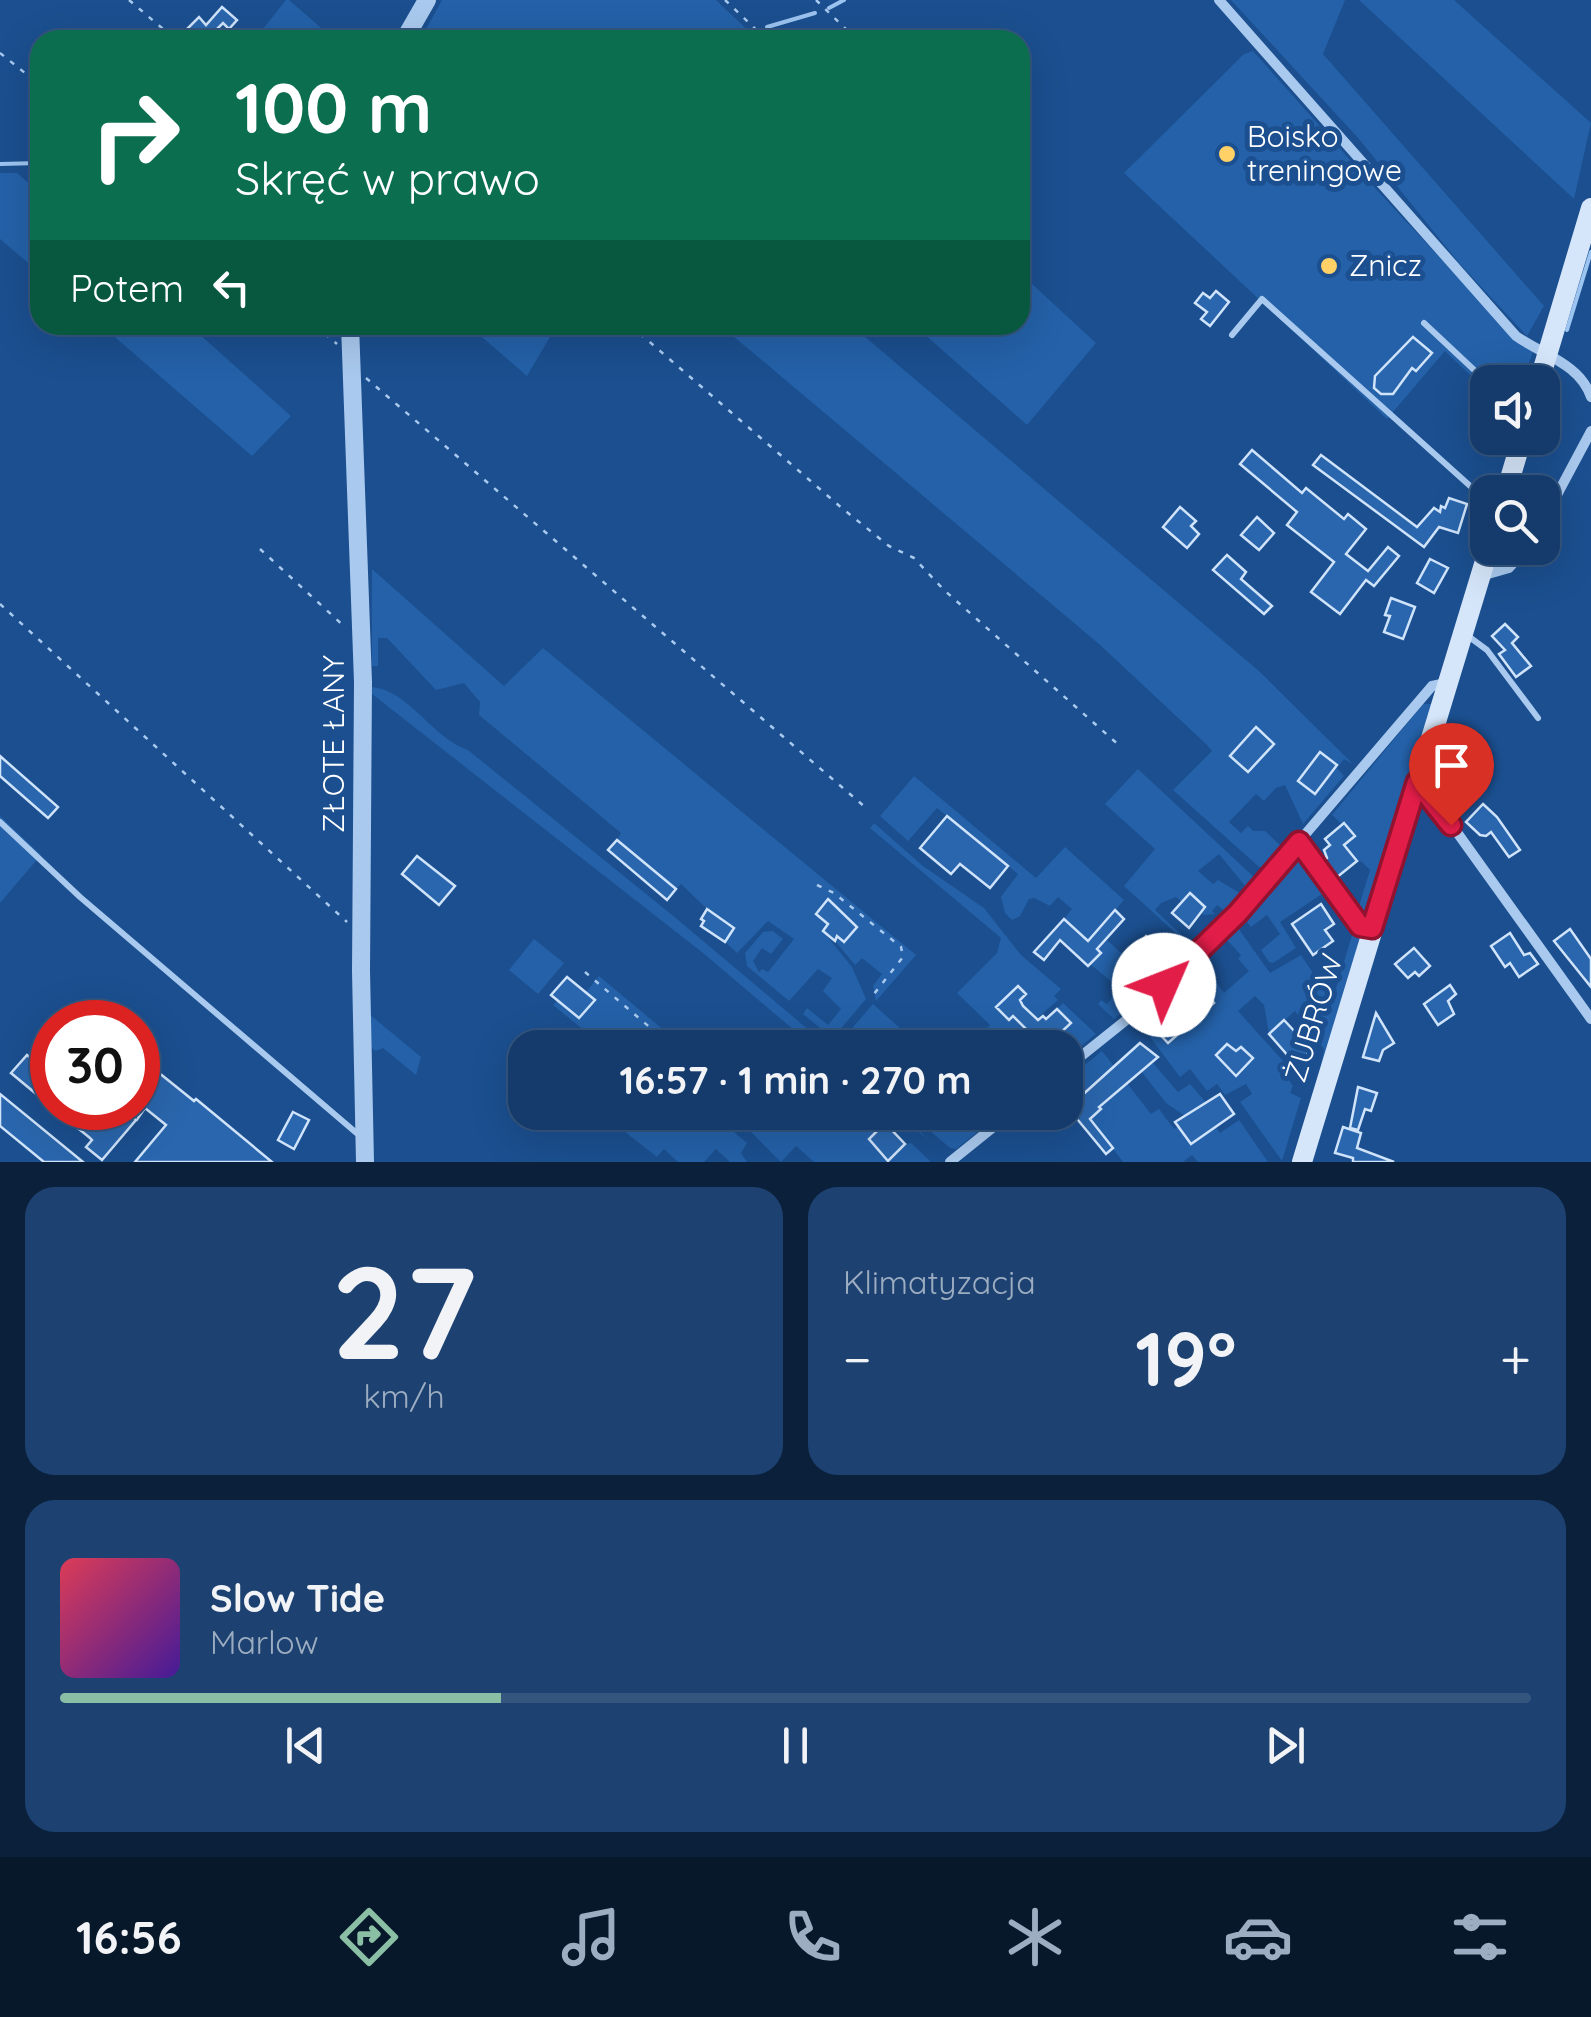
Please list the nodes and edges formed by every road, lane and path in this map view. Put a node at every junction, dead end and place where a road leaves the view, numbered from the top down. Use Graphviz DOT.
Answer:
graph roads {
  1 [pos="129,0"];
  2 [pos="427,0"];
  3 [pos="725,0"];
  4 [pos="816,0"];
  5 [pos="1219,0"];
  6 [pos="164,30"];
  7 [pos="410,30"];
  8 [pos="756,30"];
  9 [pos="847,30"];
  10 [pos="0,52"];
  11 [pos="30,77"];
  12 [pos="1591,208"];
  13 [pos="1424,323"];
  14 [pos="328,335"];
  15 [pos="350,335"];
  16 [pos="642,335"];
  17 [pos="1232,335"];
  18 [pos="350,352"];
  19 [pos="1546,356"];
  20 [pos="1543,365"];
  21 [pos="1470,366"];
  22 [pos="351,375"];
  23 [pos="1591,397"];
  24 [pos="1591,430"];
  25 [pos="1470,486"];
  26 [pos="1560,489"];
  27 [pos="260,549"];
  28 [pos="1484,565"];
  29 [pos="1512,565"];
  30 [pos="1480,576"];
  31 [pos="0,604"];
  32 [pos="1462,632"];
  33 [pos="361,636"];
  34 [pos="1446,683"];
  35 [pos="1538,718"];
  36 [pos="1122,746"];
  37 [pos="1417,782"];
  38 [pos="865,807"];
  39 [pos="0,822"];
  40 [pos="1299,842"];
  41 [pos="817,885"];
  42 [pos="362,928"];
  43 [pos="1372,928"];
  44 [pos="585,972"];
  45 [pos="870,999"];
  46 [pos="1591,1019"];
  47 [pos="653,1030"];
  48 [pos="1083,1055"];
  49 [pos="990,1130"];
  50 [pos="364,1140"];
  51 [pos="365,1162"];
  52 [pos="950,1162"];
  53 [pos="1302,1162"];
  1 -- 6 [label="path"];
  2 -- 7 [label="street"];
  3 -- 8 [label="path"];
  4 -- 9 [label="path"];
  5 -- 19 [label="street"];
  10 -- 11 [label="path"];
  12 -- 19 [label="main road"];
  13 -- 21 [label="lane"];
  14 -- 18 [label="path"];
  15 -- 18 [label="street, ZŁOTE ŁANY"];
  16 -- 36 [label="path"];
  17 -- 25 [label="lane"];
  18 -- 22 [label="street, ZŁOTE ŁANY"];
  19 -- 20 [label="main road"];
  19 -- 23 [label="street"];
  22 -- 33 [label="street, ZŁOTE ŁANY"];
  22 -- 38 [label="path"];
  24 -- 26 [label="street"];
  27 -- 33 [label="path"];
  28 -- 30 [label="main road, ŻUBRÓW"];
  29 -- 30 [label="street"];
  30 -- 32 [label="main road, ŻUBRÓW"];
  31 -- 42 [label="path"];
  32 -- 34 [label="main road, ŻUBRÓW"];
  32 -- 35 [label="lane"];
  33 -- 42 [label="street, ZŁOTE ŁANY"];
  34 -- 37 [label="main road, ŻUBRÓW"];
  34 -- 40 [label="street"];
  37 -- 43 [label="main road, ŻUBRÓW"];
  37 -- 46 [label="street"];
  39 -- 50 [label="lane"];
  40 -- 43 [label="lane"];
  40 -- 48 [label="street"];
  41 -- 45 [label="path"];
  42 -- 50 [label="street, ZŁOTE ŁANY"];
  43 -- 53 [label="main road, ŻUBRÓW"];
  44 -- 47 [label="path"];
  49 -- 52 [label="street"];
  50 -- 51 [label="street, ZŁOTE ŁANY"];
}
